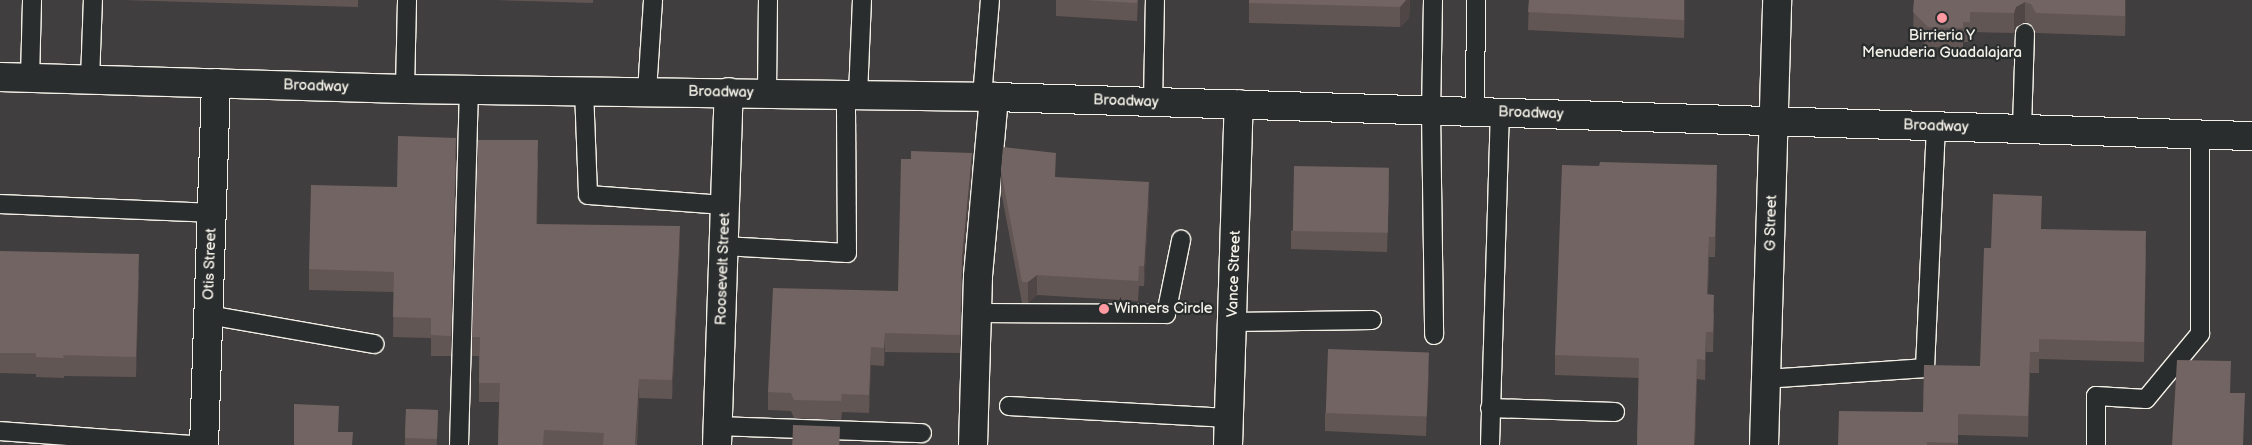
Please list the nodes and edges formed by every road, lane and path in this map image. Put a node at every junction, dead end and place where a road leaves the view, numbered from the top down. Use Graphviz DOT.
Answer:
graph roads {
  1 [pos="32,0"];
  2 [pos="93,0"];
  3 [pos="408,0"];
  4 [pos="653,0"];
  5 [pos="768,0"];
  6 [pos="862,0"];
  7 [pos="990,0"];
  8 [pos="1155,0"];
  9 [pos="1434,0"];
  10 [pos="1476,0"];
  11 [pos="1777,0"];
  12 [pos="2025,33"];
  13 [pos="0,77"];
  14 [pos="30,78"];
  15 [pos="90,80"];
  16 [pos="216,84"];
  17 [pos="469,88"];
  18 [pos="405,89"];
  19 [pos="584,90"];
  20 [pos="647,91"];
  21 [pos="729,92"];
  22 [pos="767,93"];
  23 [pos="852,95"];
  24 [pos="988,97"];
  25 [pos="1153,102"];
  26 [pos="1239,104"];
  27 [pos="1431,110"];
  28 [pos="1487,112"];
  29 [pos="1775,121"];
  30 [pos="1936,126"];
  31 [pos="2022,128"];
  32 [pos="2200,134"];
  33 [pos="2252,136"];
  34 [pos="0,204"];
  35 [pos="726,205"];
  36 [pos="212,213"];
  37 [pos="1181,240"];
  38 [pos="724,246"];
  39 [pos="977,313"];
  40 [pos="208,315"];
  41 [pos="1372,320"];
  42 [pos="1232,322"];
  43 [pos="1434,334"];
  44 [pos="376,344"];
  45 [pos="1765,379"];
  46 [pos="1009,406"];
  47 [pos="1490,408"];
  48 [pos="1615,412"];
  49 [pos="1229,418"];
  50 [pos="0,431"];
  51 [pos="922,433"];
  52 [pos="718,436"];
  53 [pos="192,445"];
  54 [pos="204,445"];
  55 [pos="459,445"];
  56 [pos="973,445"];
  57 [pos="1228,445"];
  58 [pos="1490,445"];
  59 [pos="1764,445"];
  60 [pos="2096,445"];
  1 -- 14 [label="lane"];
  2 -- 15 [label="lane"];
  3 -- 18 [label="lane"];
  4 -- 20 [label="lane"];
  5 -- 22 [label="lane"];
  6 -- 23 [label="lane"];
  7 -- 24 [label="lane"];
  8 -- 25 [label="lane"];
  9 -- 27 [label="lane"];
  10 -- 28 [label="lane"];
  11 -- 29 [label="main road, G Street"];
  12 -- 31 [label="lane"];
  13 -- 14 [label="main road, Broadway"];
  14 -- 15 [label="main road, Broadway"];
  15 -- 16 [label="main road, Broadway"];
  16 -- 18 [label="main road, Broadway"];
  16 -- 36 [label="main road, Otis Street"];
  17 -- 18 [label="main road, Broadway"];
  17 -- 19 [label="main road, Broadway"];
  17 -- 55 [label="lane"];
  19 -- 20 [label="main road, Broadway"];
  19 -- 35 [label="lane"];
  20 -- 21 [label="main road, Broadway"];
  21 -- 22 [label="main road, Broadway"];
  21 -- 35 [label="main road, Roosevelt Street"];
  22 -- 23 [label="main road, Broadway"];
  23 -- 24 [label="main road, Broadway"];
  23 -- 38 [label="lane"];
  24 -- 25 [label="main road, Broadway"];
  24 -- 39 [label="main road"];
  25 -- 26 [label="main road, Broadway"];
  26 -- 27 [label="main road, Broadway"];
  26 -- 42 [label="main road, Vance Street"];
  27 -- 28 [label="main road, Broadway"];
  27 -- 43 [label="lane"];
  28 -- 29 [label="main road, Broadway"];
  28 -- 47 [label="lane"];
  29 -- 30 [label="main road, Broadway"];
  29 -- 45 [label="main road, G Street"];
  30 -- 31 [label="main road, Broadway"];
  30 -- 45 [label="lane"];
  31 -- 32 [label="main road, Broadway"];
  32 -- 33 [label="main road, Broadway"];
  32 -- 60 [label="lane"];
  34 -- 36 [label="lane"];
  35 -- 38 [label="main road, Roosevelt Street"];
  36 -- 40 [label="main road, Otis Street"];
  37 -- 39 [label="lane"];
  38 -- 52 [label="main road, Roosevelt Street"];
  39 -- 56 [label="main road"];
  40 -- 44 [label="lane"];
  40 -- 54 [label="main road, Otis Street"];
  41 -- 42 [label="lane"];
  42 -- 49 [label="main road, Vance Street"];
  45 -- 59 [label="main road, G Street"];
  46 -- 49 [label="lane"];
  47 -- 48 [label="lane"];
  47 -- 58 [label="lane"];
  49 -- 57 [label="main road, Vance Street"];
  50 -- 53 [label="lane"];
  51 -- 52 [label="lane"];
}
